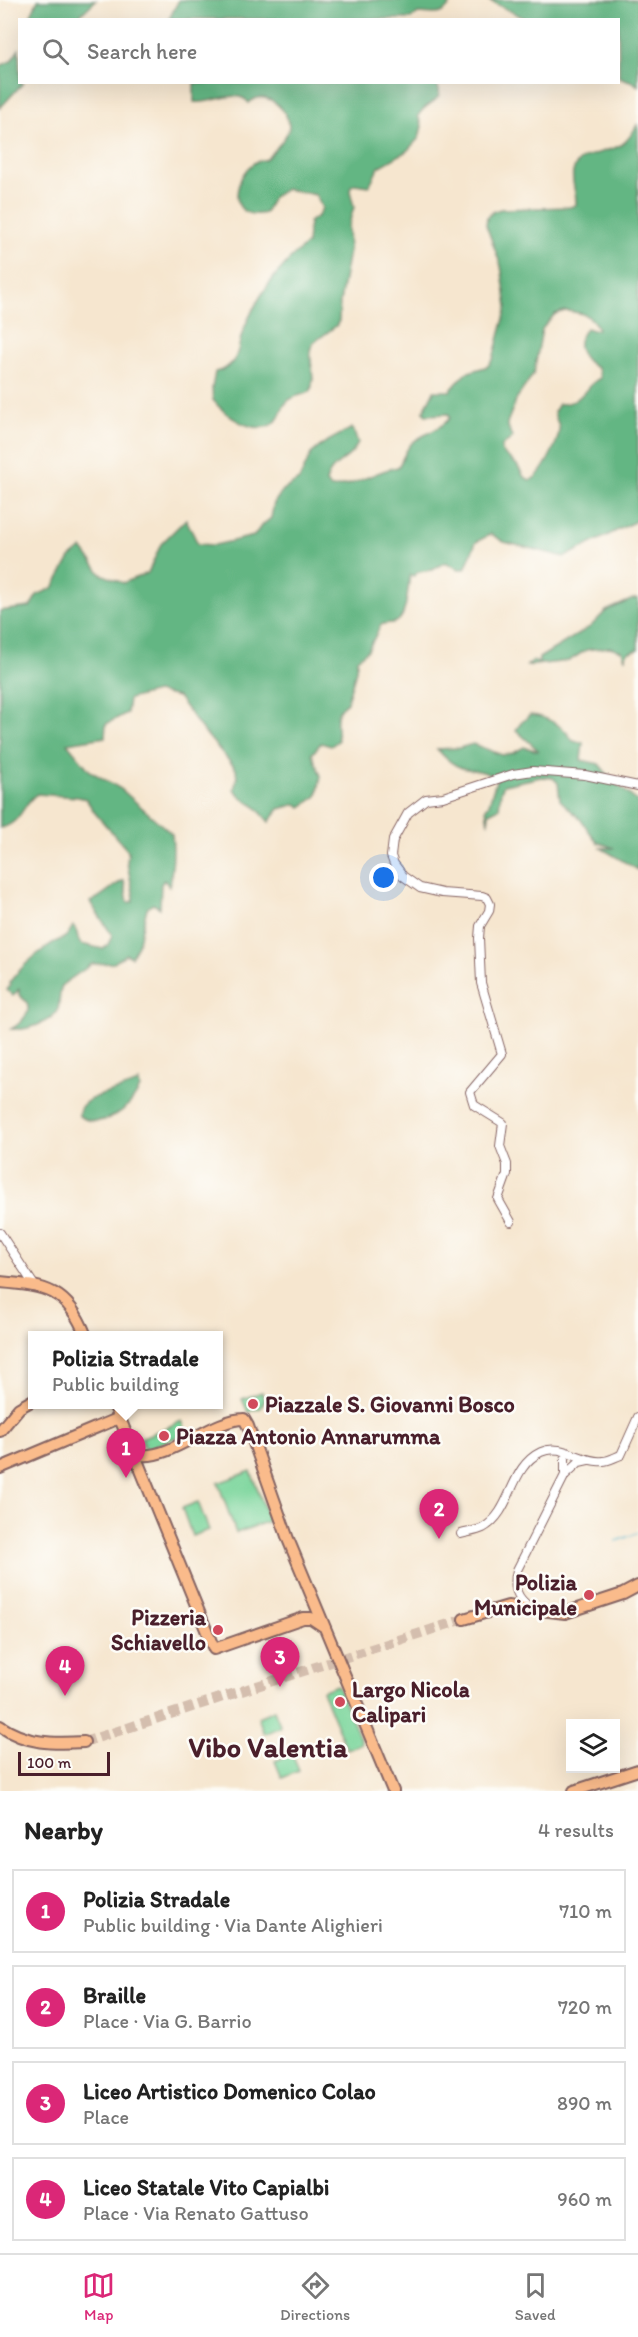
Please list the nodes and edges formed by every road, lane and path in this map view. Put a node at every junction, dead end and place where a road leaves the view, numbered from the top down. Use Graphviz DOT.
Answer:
graph roads {
  1 [pos="638,786"];
  2 [pos="511,1222"];
  3 [pos="0,1233"];
  4 [pos="0,1282"];
  5 [pos="34,1285"];
  6 [pos="84,1331"];
  7 [pos="28,1403"];
  8 [pos="116,1409"];
  9 [pos="638,1417"];
  10 [pos="119,1418"];
  11 [pos="0,1431"];
  12 [pos="130,1445"];
  13 [pos="572,1460"];
  14 [pos="0,1468"];
  15 [pos="461,1534"];
  16 [pos="638,1586"];
  17 [pos="517,1593"];
  18 [pos="508,1606"];
  19 [pos="532,1608"];
  20 [pos="464,1618"];
  21 [pos="325,1629"];
  22 [pos="0,1726"];
  23 [pos="84,1742"];
  24 [pos="638,1770"];
  25 [pos="393,1791"];
  26 [pos="574,1791"];
  1 -- 2 [label="street"];
  3 -- 5 [label="street"];
  4 -- 5 [label="main road"];
  5 -- 6 [label="main road"];
  7 -- 11 [label="main road"];
  8 -- 10 [label="main road"];
  9 -- 13 [label="street"];
  10 -- 12 [label="main road"];
  10 -- 14 [label="main road"];
  12 -- 21 [label="main road"];
  12 -- 21 [label="main road"];
  13 -- 15 [label="street"];
  13 -- 17 [label="street"];
  16 -- 19 [label="main road"];
  17 -- 18 [label="street"];
  17 -- 19 [label="street"];
  18 -- 19 [label="main road"];
  18 -- 20 [label="main road"];
  21 -- 25 [label="main road"];
  22 -- 23 [label="main road"];
  24 -- 26 [label="main road"];
}
